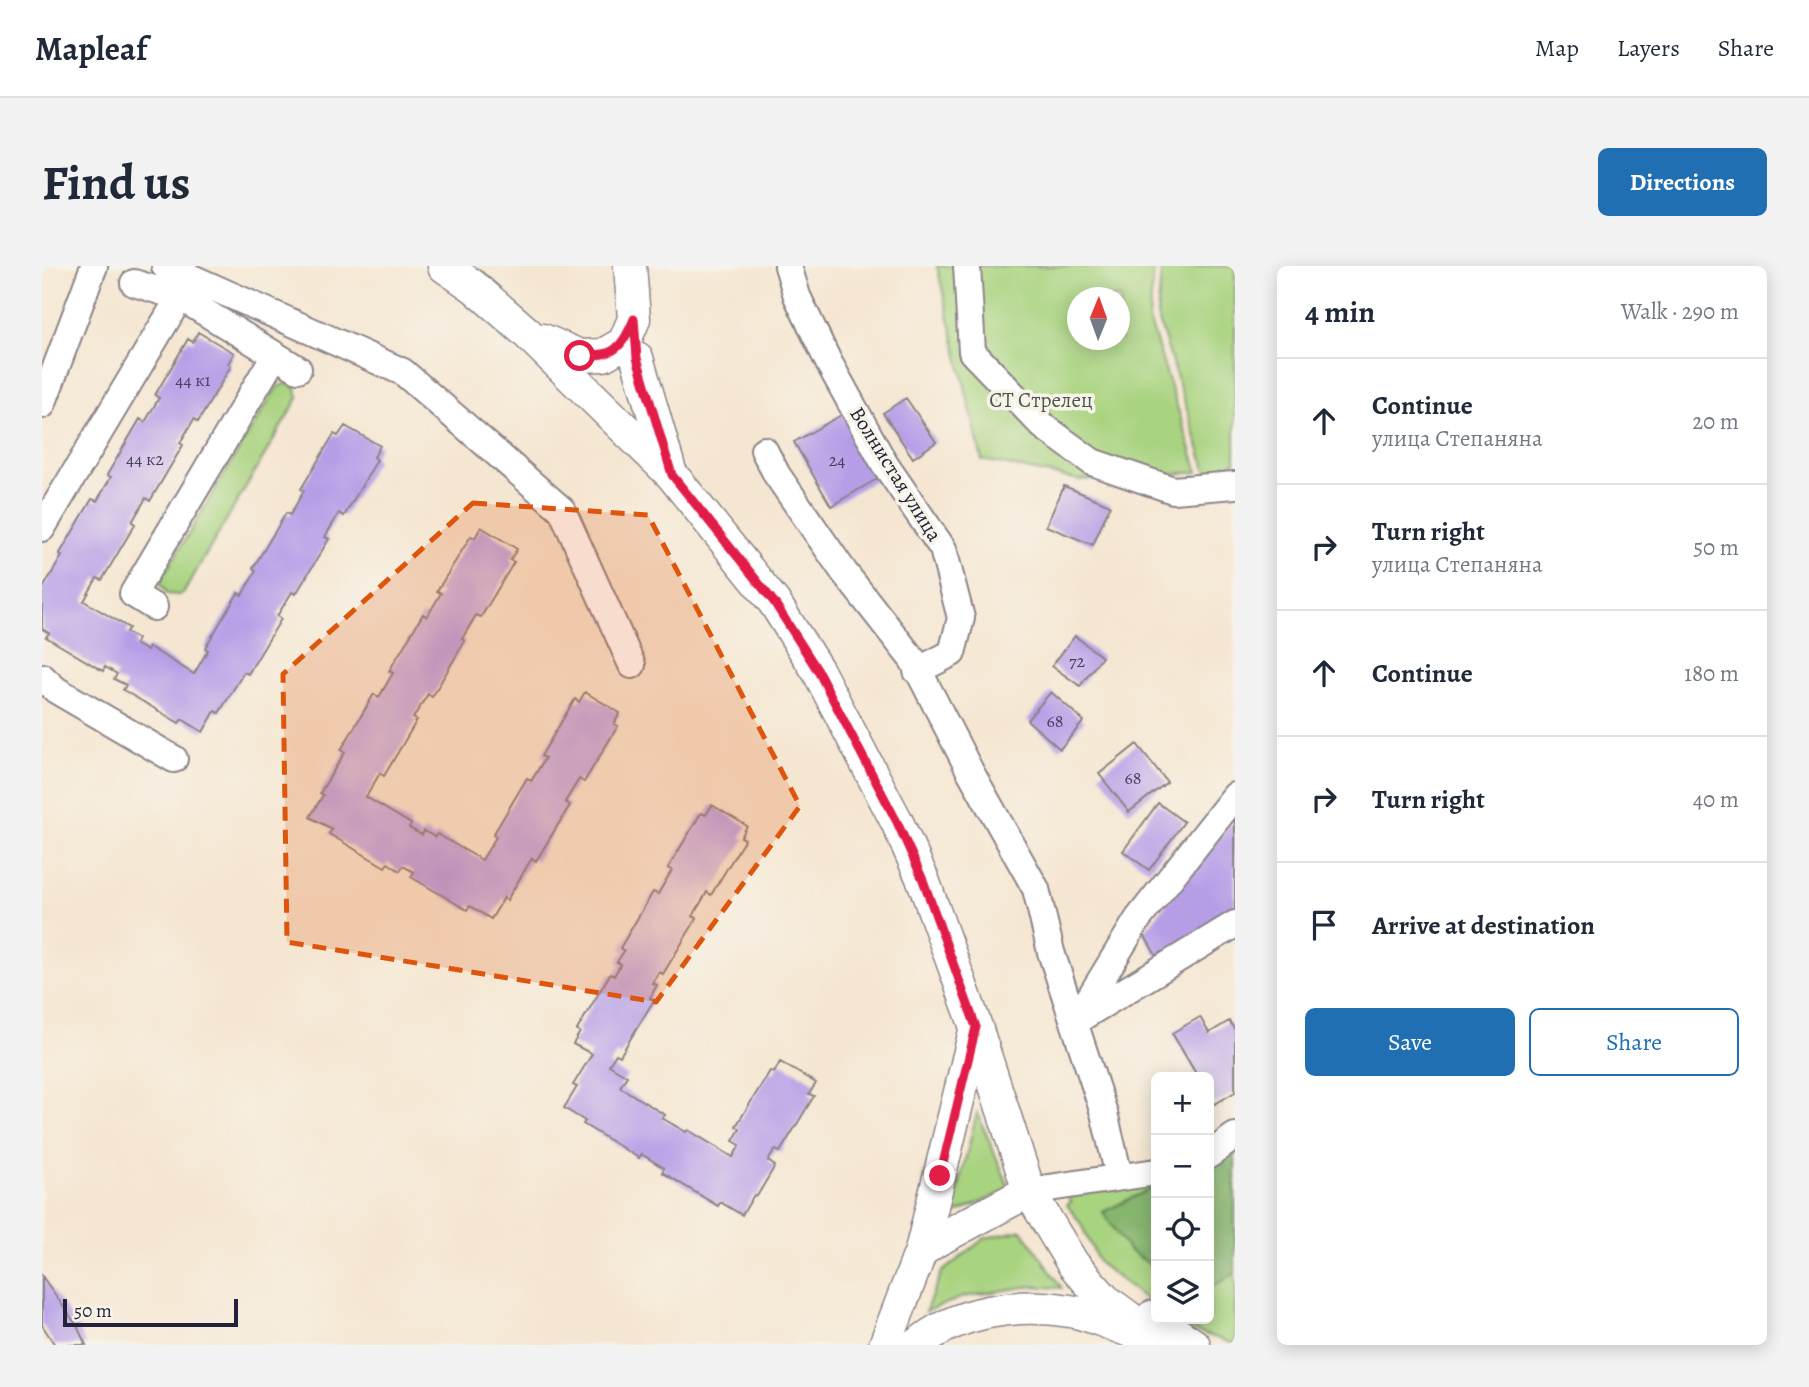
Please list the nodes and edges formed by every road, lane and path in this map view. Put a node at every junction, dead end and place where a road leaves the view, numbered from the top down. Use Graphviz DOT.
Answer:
graph roads {
  1 [pos="93,266"];
  2 [pos="165,266"];
  3 [pos="444,266"];
  4 [pos="630,266"];
  5 [pos="788,266"];
  6 [pos="967,266"];
  7 [pos="134,283"];
  8 [pos="180,297"];
  9 [pos="634,319"];
  10 [pos="526,332"];
  11 [pos="275,355"];
  12 [pos="637,358"];
  13 [pos="298,369"];
  14 [pos="42,405"];
  15 [pos="611,415"];
  16 [pos="764,450"];
  17 [pos="672,475"];
  18 [pos="1235,485"];
  19 [pos="42,528"];
  20 [pos="154,607"];
  21 [pos="632,665"];
  22 [pos="917,671"];
  23 [pos="42,677"];
  24 [pos="174,759"];
  25 [pos="1235,796"];
  26 [pos="1235,924"];
  27 [pos="1075,1022"];
  28 [pos="976,1027"];
  29 [pos="1235,1136"];
  30 [pos="1214,1151"];
  31 [pos="1151,1173"];
  32 [pos="1119,1176"];
  33 [pos="1029,1191"];
  34 [pos="921,1251"];
  35 [pos="1161,1342"];
  36 [pos="885,1345"];
  37 [pos="916,1345"];
  38 [pos="1194,1345"];
  1 -- 14 [label="street"];
  2 -- 21 [label="street"];
  3 -- 10 [label="main road"];
  4 -- 9 [label="main road"];
  5 -- 22 [label="street, Волнистая улица"];
  6 -- 18 [label="street"];
  7 -- 8 [label="street"];
  8 -- 11 [label="street"];
  8 -- 19 [label="street"];
  9 -- 10 [label="main road"];
  9 -- 12 [label="street"];
  10 -- 15 [label="main road"];
  11 -- 13 [label="street"];
  11 -- 20 [label="street"];
  12 -- 15 [label="main road"];
  12 -- 17 [label="main road"];
  15 -- 17 [label="main road"];
  16 -- 22 [label="street"];
  17 -- 28 [label="main road"];
  22 -- 27 [label="street"];
  23 -- 24 [label="street"];
  25 -- 27 [label="street"];
  26 -- 27 [label="street"];
  27 -- 32 [label="street"];
  28 -- 33 [label="main road"];
  28 -- 34 [label="main road"];
  29 -- 30 [label="street"];
  31 -- 32 [label="street"];
  32 -- 33 [label="street"];
  33 -- 34 [label="main road"];
  33 -- 35 [label="main road"];
  33 -- 38 [label="main road"];
  34 -- 36 [label="main road"];
  35 -- 37 [label="main road"];
}
